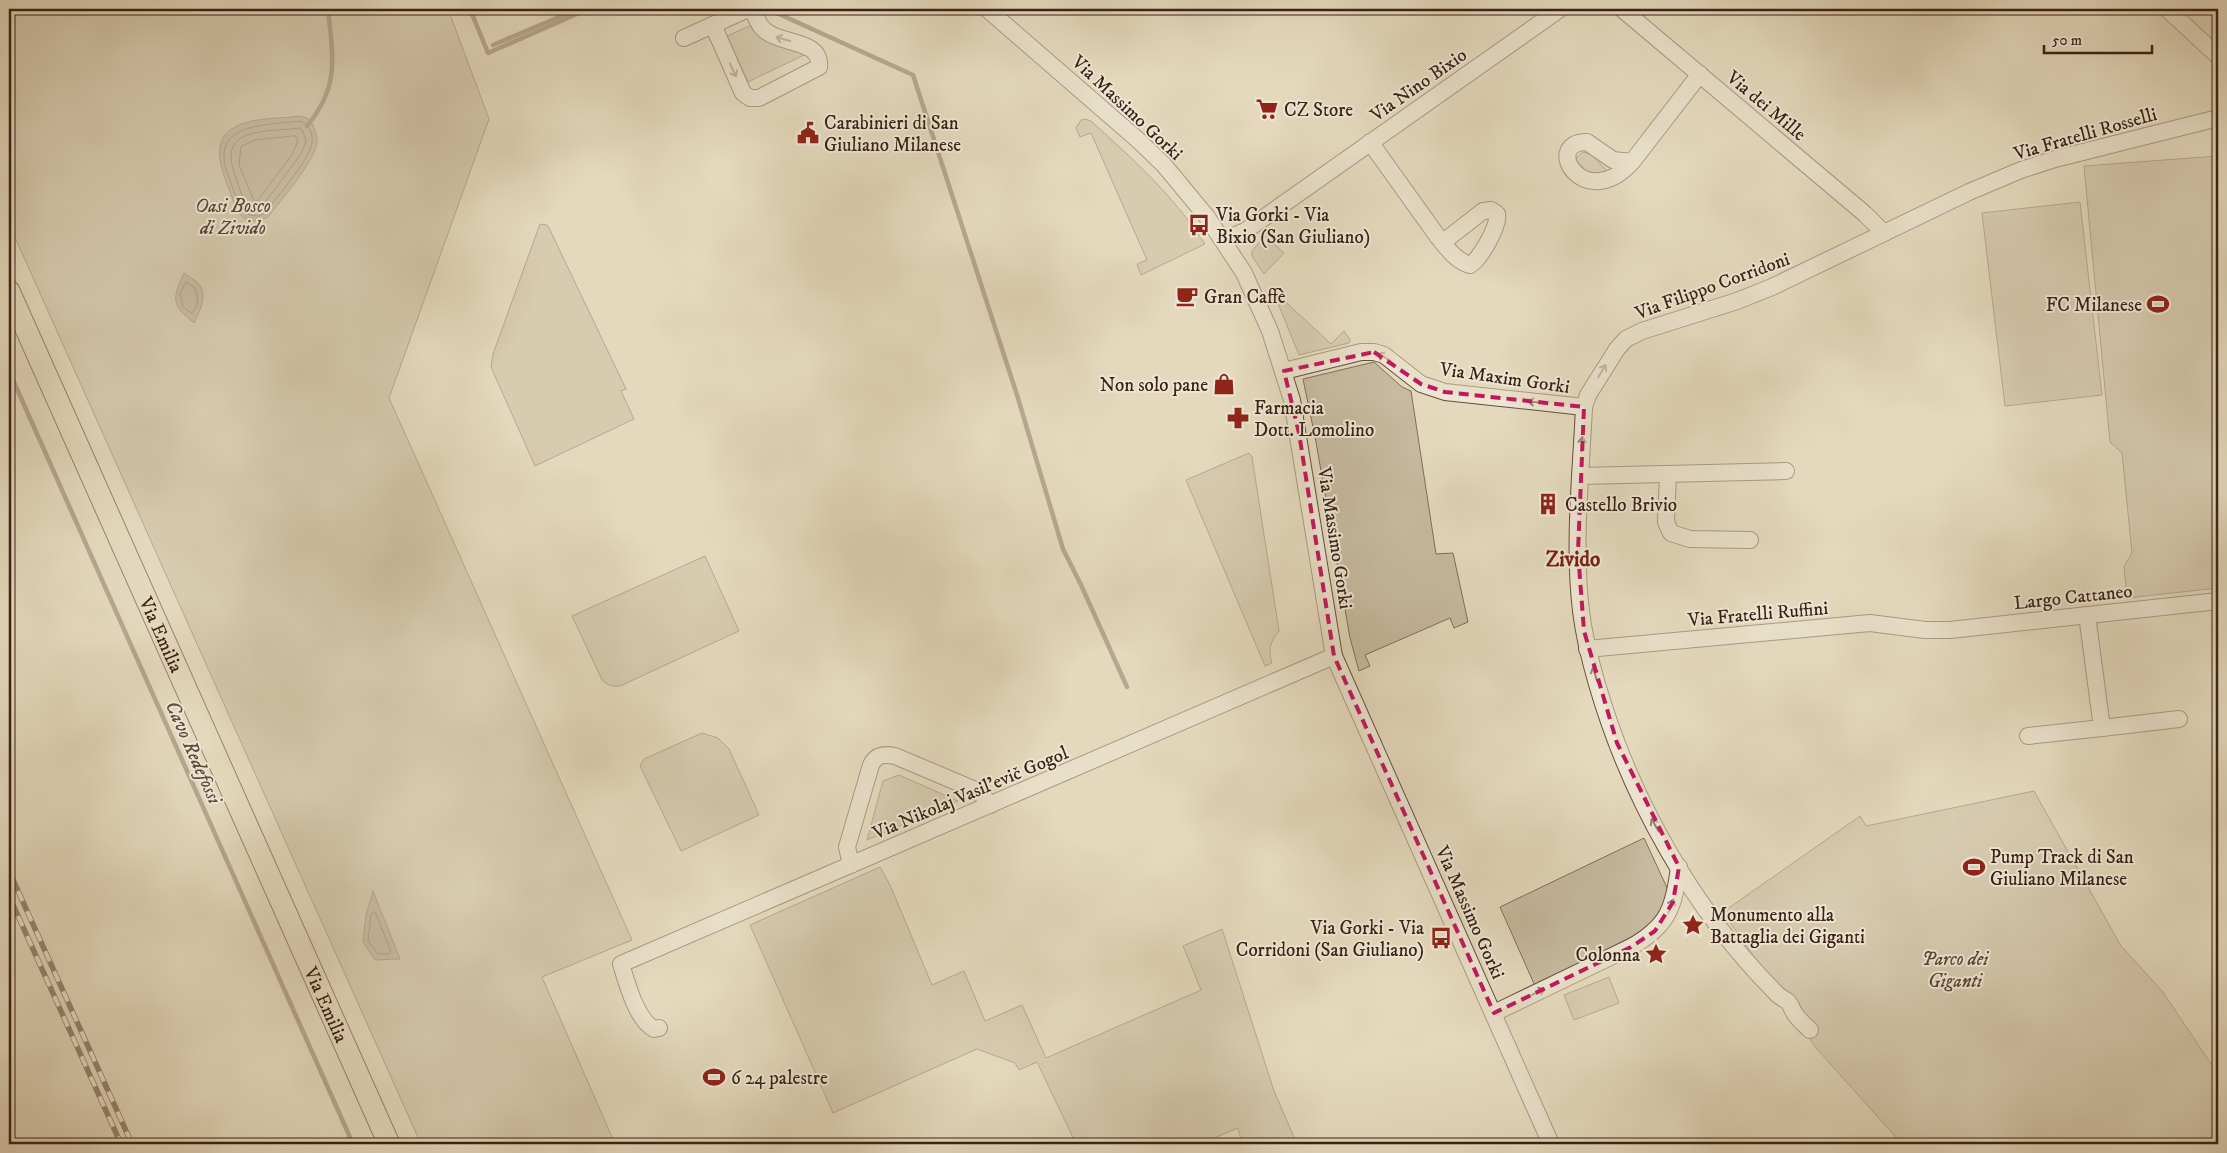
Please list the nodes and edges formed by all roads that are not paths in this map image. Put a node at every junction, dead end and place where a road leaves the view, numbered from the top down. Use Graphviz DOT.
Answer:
graph roads {
  1 [pos="750,9"];
  2 [pos="987,9"];
  3 [pos="1560,9"];
  4 [pos="1622,9"];
  5 [pos="2166,9"];
  6 [pos="713,25"];
  7 [pos="684,38"];
  8 [pos="2218,56"];
  9 [pos="1700,74"];
  10 [pos="2218,118"];
  11 [pos="1370,142"];
  12 [pos="1632,162"];
  13 [pos="1884,233"];
  14 [pos="1224,240"];
  15 [pos="1442,242"];
  16 [pos="9,290"];
  17 [pos="1284,371"];
  18 [pos="1584,407"];
  19 [pos="1786,471"];
  20 [pos="1668,474"];
  21 [pos="1581,476"];
  22 [pos="1750,540"];
  23 [pos="2218,601"];
  24 [pos="2087,615"];
  25 [pos="1932,630"];
  26 [pos="1587,649"];
  27 [pos="1334,656"];
  28 [pos="2179,719"];
  29 [pos="2102,728"];
  30 [pos="2028,736"];
  31 [pos="990,804"];
  32 [pos="851,865"];
  33 [pos="1679,867"];
  34 [pos="1494,1012"];
  35 [pos="659,1028"];
  36 [pos="1810,1030"];
  37 [pos="389,1144"];
  38 [pos="1552,1144"];
  1 -- 6 [label="street"];
  6 -- 1 [label="street, one-way"];
  2 -- 14 [label="street, Via Massimo Gorki"];
  3 -- 11 [label="street, Via Nino Bixio"];
  4 -- 9 [label="street, Via dei Mille"];
  5 -- 8 [label="street"];
  6 -- 7 [label="street"];
  9 -- 12 [label="street"];
  9 -- 13 [label="street, Via dei Mille"];
  10 -- 13 [label="street, Via Fratelli Rosselli"];
  11 -- 14 [label="street, Via Nino Bixio"];
  11 -- 15 [label="street"];
  18 -- 13 [label="street, Via Filippo Corridoni, one-way"];
  14 -- 17 [label="street, Via Massimo Gorki"];
  16 -- 37 [label="main road, Via Emilia"];
  18 -- 17 [label="street, Via Maxim Gorki, one-way"];
  17 -- 27 [label="street, Via Massimo Gorki"];
  21 -- 18 [label="street, Via Filippo Corridoni, one-way"];
  19 -- 20 [label="street"];
  20 -- 21 [label="street"];
  20 -- 22 [label="street"];
  21 -- 26 [label="street, Via Filippo Corridoni"];
  23 -- 24 [label="street, Largo Cattaneo"];
  24 -- 25 [label="street, Largo Cattaneo"];
  24 -- 29 [label="street"];
  25 -- 26 [label="street, Via Fratelli Ruffini"];
  33 -- 26 [label="street, Via Filippo Corridoni, one-way"];
  27 -- 31 [label="street, Via Nikolaj Vasil'evič Gogol"];
  27 -- 34 [label="street, Via Massimo Gorki"];
  28 -- 29 [label="street"];
  29 -- 30 [label="street"];
  31 -- 32 [label="street, Via Nikolaj Vasil'evič Gogol"];
  31 -- 32 [label="street"];
  32 -- 35 [label="street, Via Nikolaj Vasil'evič Gogol"];
  34 -- 33 [label="street, one-way"];
  33 -- 36 [label="street, Via Filippo Corridoni"];
  34 -- 38 [label="street, Via Massimo Gorki"];
}
